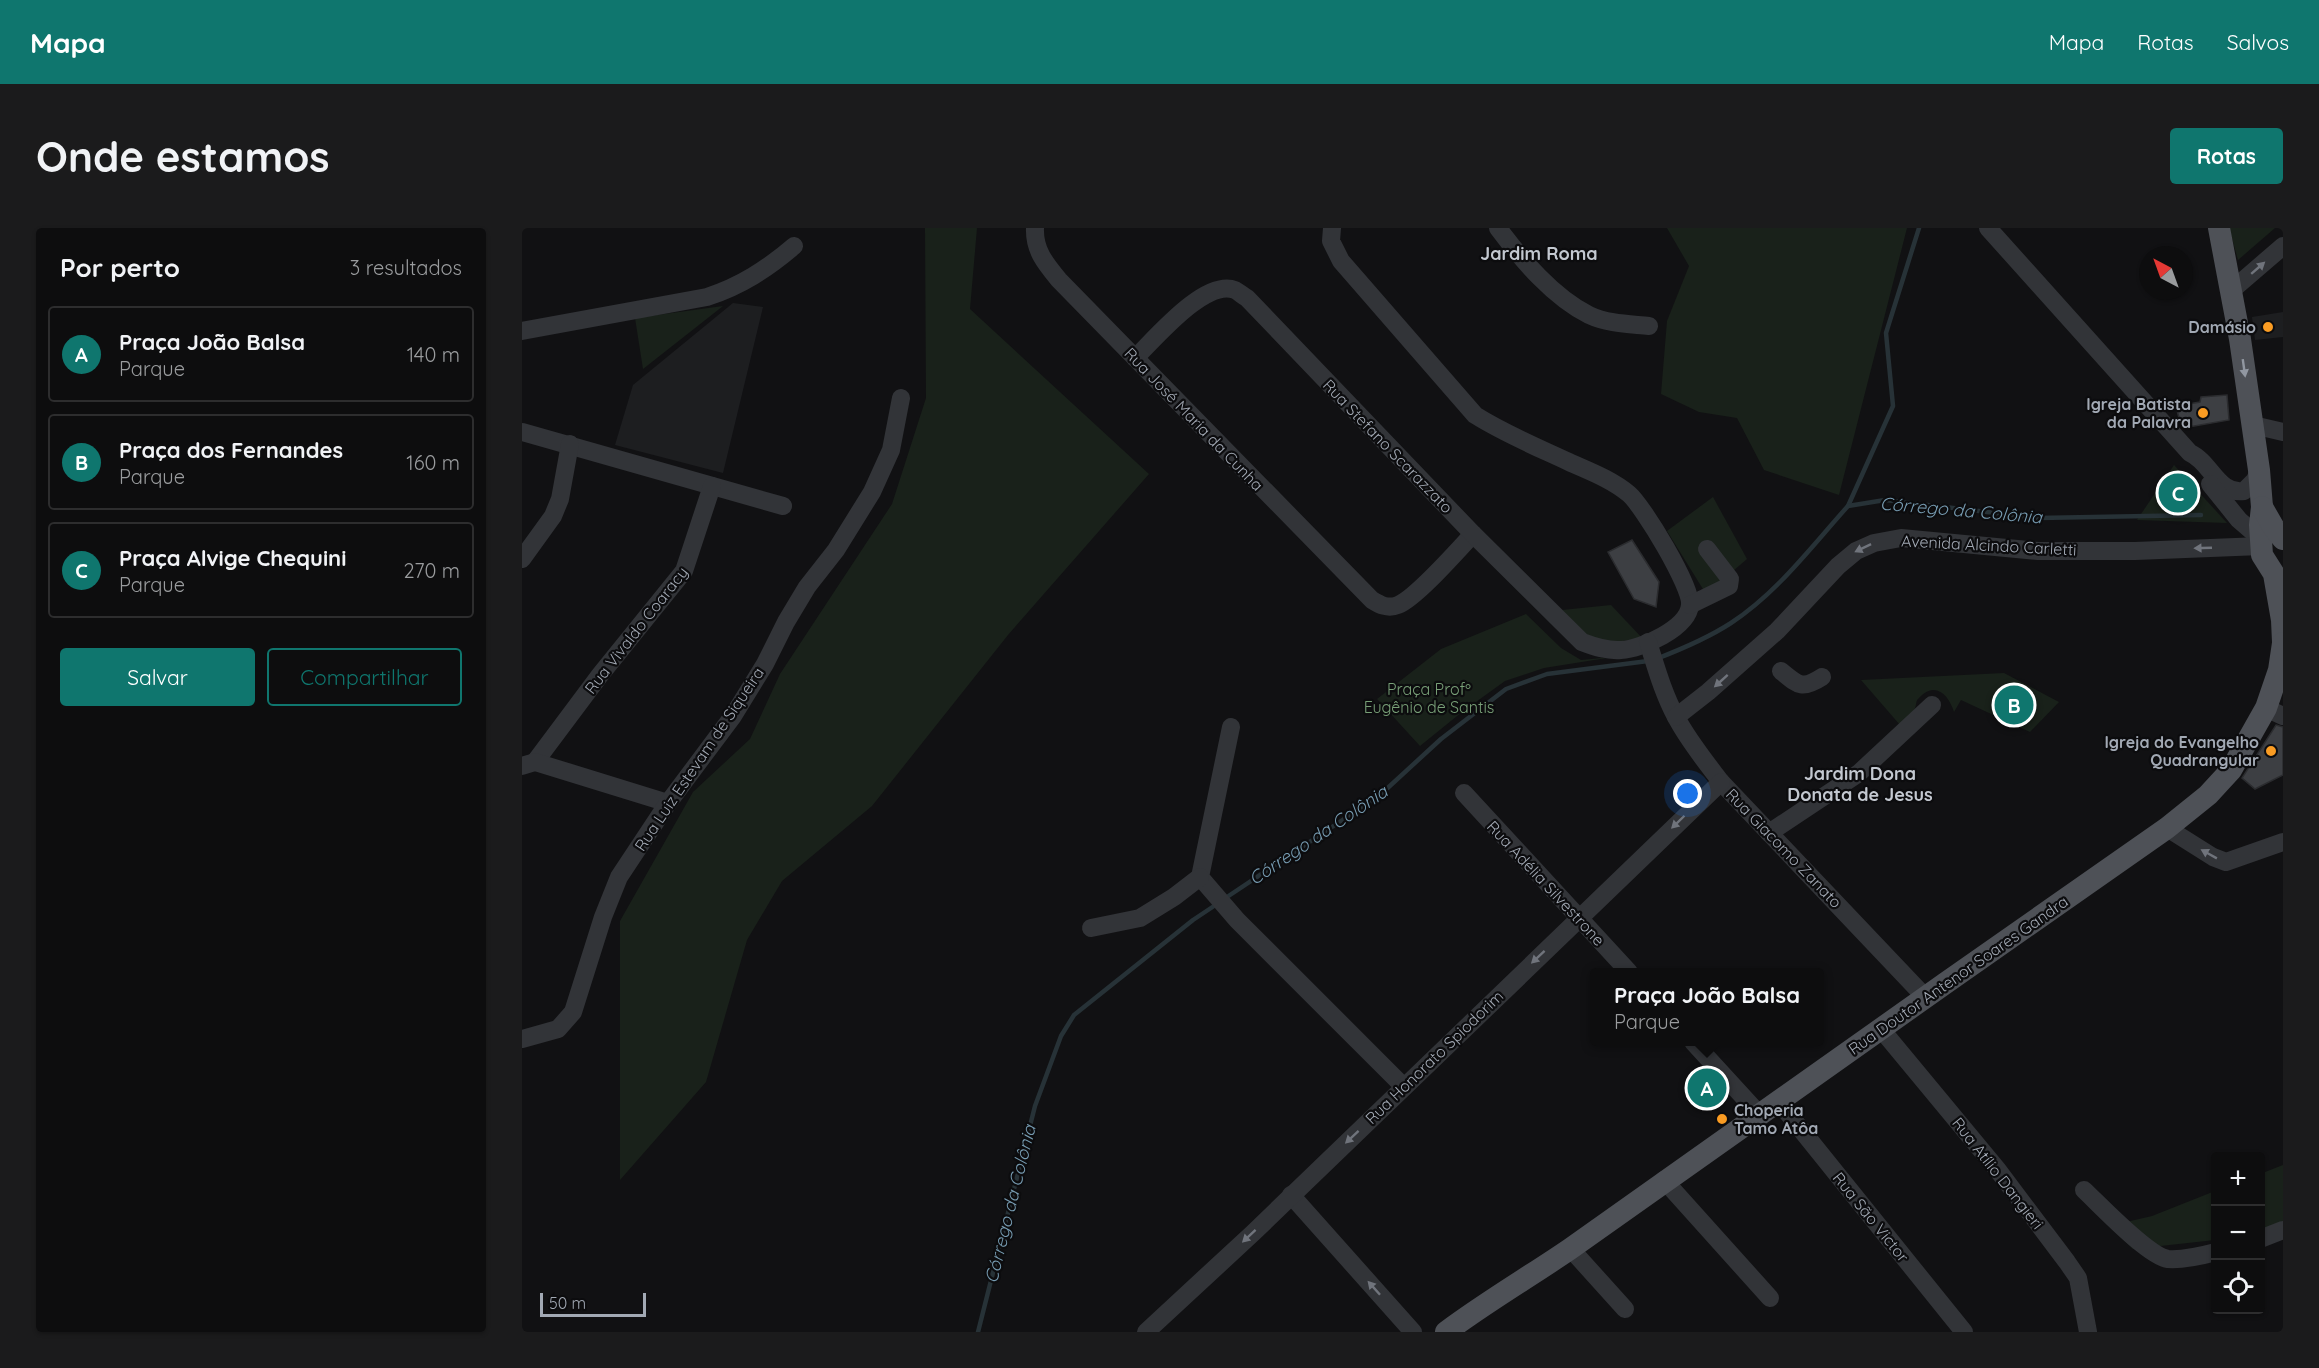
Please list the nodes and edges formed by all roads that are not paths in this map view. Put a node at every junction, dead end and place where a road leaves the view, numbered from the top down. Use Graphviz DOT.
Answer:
graph roads {
  1 [pos="1035,228"];
  2 [pos="1332,228"];
  3 [pos="1498,228"];
  4 [pos="1988,228"];
  5 [pos="2219,228"];
  6 [pos="2003,236"];
  7 [pos="794,246"];
  8 [pos="2283,246"];
  9 [pos="2232,290"];
  10 [pos="1649,326"];
  11 [pos="522,331"];
  12 [pos="1135,358"];
  13 [pos="901,398"];
  14 [pos="2253,425"];
  15 [pos="522,432"];
  16 [pos="2283,432"];
  17 [pos="570,444"];
  18 [pos="2190,453"];
  19 [pos="2259,470"];
  20 [pos="712,486"];
  21 [pos="783,506"];
  22 [pos="1473,534"];
  23 [pos="2268,542"];
  24 [pos="1707,549"];
  25 [pos="522,559"];
  26 [pos="2278,567"];
  27 [pos="1690,605"];
  28 [pos="2283,643"];
  29 [pos="1650,647"];
  30 [pos="2281,670"];
  31 [pos="1780,671"];
  32 [pos="1822,677"];
  33 [pos="1932,705"];
  34 [pos="2275,712"];
  35 [pos="1676,717"];
  36 [pos="1231,728"];
  37 [pos="528,764"];
  38 [pos="1721,782"];
  39 [pos="1464,793"];
  40 [pos="668,803"];
  41 [pos="2167,828"];
  42 [pos="1769,833"];
  43 [pos="2283,842"];
  44 [pos="1204,882"];
  45 [pos="1579,918"];
  46 [pos="1091,928"];
  47 [pos="1625,968"];
  48 [pos="1925,996"];
  49 [pos="1881,1029"];
  50 [pos="522,1039"];
  51 [pos="1698,1046"];
  52 [pos="1404,1087"];
  53 [pos="1778,1101"];
  54 [pos="1759,1114"];
  55 [pos="1664,1180"];
  56 [pos="2084,1190"];
  57 [pos="1291,1195"];
  58 [pos="2283,1230"];
  59 [pos="2265,1237"];
  60 [pos="1570,1248"];
  61 [pos="2211,1253"];
  62 [pos="1506,1293"];
  63 [pos="1770,1298"];
  64 [pos="1625,1309"];
  65 [pos="1146,1332"];
  66 [pos="1413,1332"];
  67 [pos="1446,1332"];
  68 [pos="1474,1332"];
  69 [pos="1964,1332"];
  70 [pos="2088,1332"];
  1 -- 12 [label="street, Rua José Maria da Cunha"];
  2 -- 27 [label="street"];
  3 -- 10 [label="street"];
  4 -- 6 [label="street"];
  5 -- 9 [label="main road, Rua Doutor Antenor Soares Gandra"];
  6 -- 18 [label="street"];
  7 -- 11 [label="street"];
  9 -- 8 [label="street, one-way"];
  9 -- 14 [label="main road, Rua Doutor Antenor Soares Gandra, one-way"];
  12 -- 22 [label="street, Rua Stefano Scarazzato"];
  12 -- 22 [label="street, Rua José Maria da Cunha"];
  13 -- 40 [label="street, Rua Luiz Estevam de Siqueira"];
  14 -- 16 [label="street"];
  14 -- 19 [label="main road, Rua Doutor Antenor Soares Gandra"];
  15 -- 17 [label="street"];
  17 -- 20 [label="street"];
  17 -- 25 [label="street"];
  18 -- 19 [label="street"];
  18 -- 23 [label="street"];
  19 -- 23 [label="main road, Rua Doutor Antenor Soares Gandra"];
  20 -- 21 [label="street"];
  20 -- 37 [label="street, Rua Vivaldo Coaracy"];
  22 -- 29 [label="street, Rua Stefano Scarazzato"];
  23 -- 26 [label="main road, Rua Doutor Antenor Soares Gandra"];
  23 -- 35 [label="street, Avenida Alcindo Carletti, one-way"];
  24 -- 27 [label="street"];
  26 -- 28 [label="main road, Rua Doutor Antenor Soares Gandra"];
  27 -- 29 [label="street, Rua Stefano Scarazzato"];
  28 -- 30 [label="main road, Rua Doutor Antenor Soares Gandra"];
  29 -- 35 [label="street, Rua Giacomo Zanato"];
  30 -- 34 [label="main road, Rua Doutor Antenor Soares Gandra"];
  31 -- 32 [label="street"];
  33 -- 42 [label="street"];
  34 -- 41 [label="main road, Rua Doutor Antenor Soares Gandra"];
  35 -- 38 [label="street, Rua Giacomo Zanato"];
  36 -- 44 [label="street"];
  37 -- 40 [label="street"];
  38 -- 42 [label="street, Rua Giacomo Zanato"];
  38 -- 45 [label="street, Rua Honorato Spiodorim, one-way"];
  39 -- 45 [label="street, Rua Adélia Silvestrone"];
  40 -- 50 [label="street, Rua Luiz Estevam de Siqueira"];
  43 -- 41 [label="street, one-way"];
  41 -- 48 [label="main road, Rua Doutor Antenor Soares Gandra"];
  42 -- 48 [label="street, Rua Giacomo Zanato"];
  44 -- 46 [label="street"];
  44 -- 52 [label="street"];
  45 -- 47 [label="street, Rua Adélia Silvestrone"];
  45 -- 52 [label="street, Rua Honorato Spiodorim, one-way"];
  48 -- 49 [label="main road, Rua Doutor Antenor Soares Gandra"];
  49 -- 53 [label="main road, Rua Doutor Antenor Soares Gandra"];
  49 -- 70 [label="street, Rua Atílio Dangieri"];
  51 -- 54 [label="street"];
  52 -- 57 [label="street, Rua Honorato Spiodorim, one-way"];
  53 -- 54 [label="main road, Rua Doutor Antenor Soares Gandra"];
  53 -- 69 [label="street, Rua São Victor"];
  54 -- 55 [label="main road, Rua Doutor Antenor Soares Gandra"];
  55 -- 60 [label="main road, Rua Doutor Antenor Soares Gandra"];
  55 -- 63 [label="street"];
  56 -- 61 [label="street"];
  57 -- 65 [label="street, Rua Honorato Spiodorim, one-way"];
  66 -- 57 [label="street, one-way"];
  58 -- 59 [label="street"];
  60 -- 62 [label="main road, Rua Doutor Antenor Soares Gandra"];
  60 -- 64 [label="street"];
  62 -- 67 [label="main road, Rua Doutor Antenor Soares Gandra"];
  62 -- 68 [label="main road"];
}
